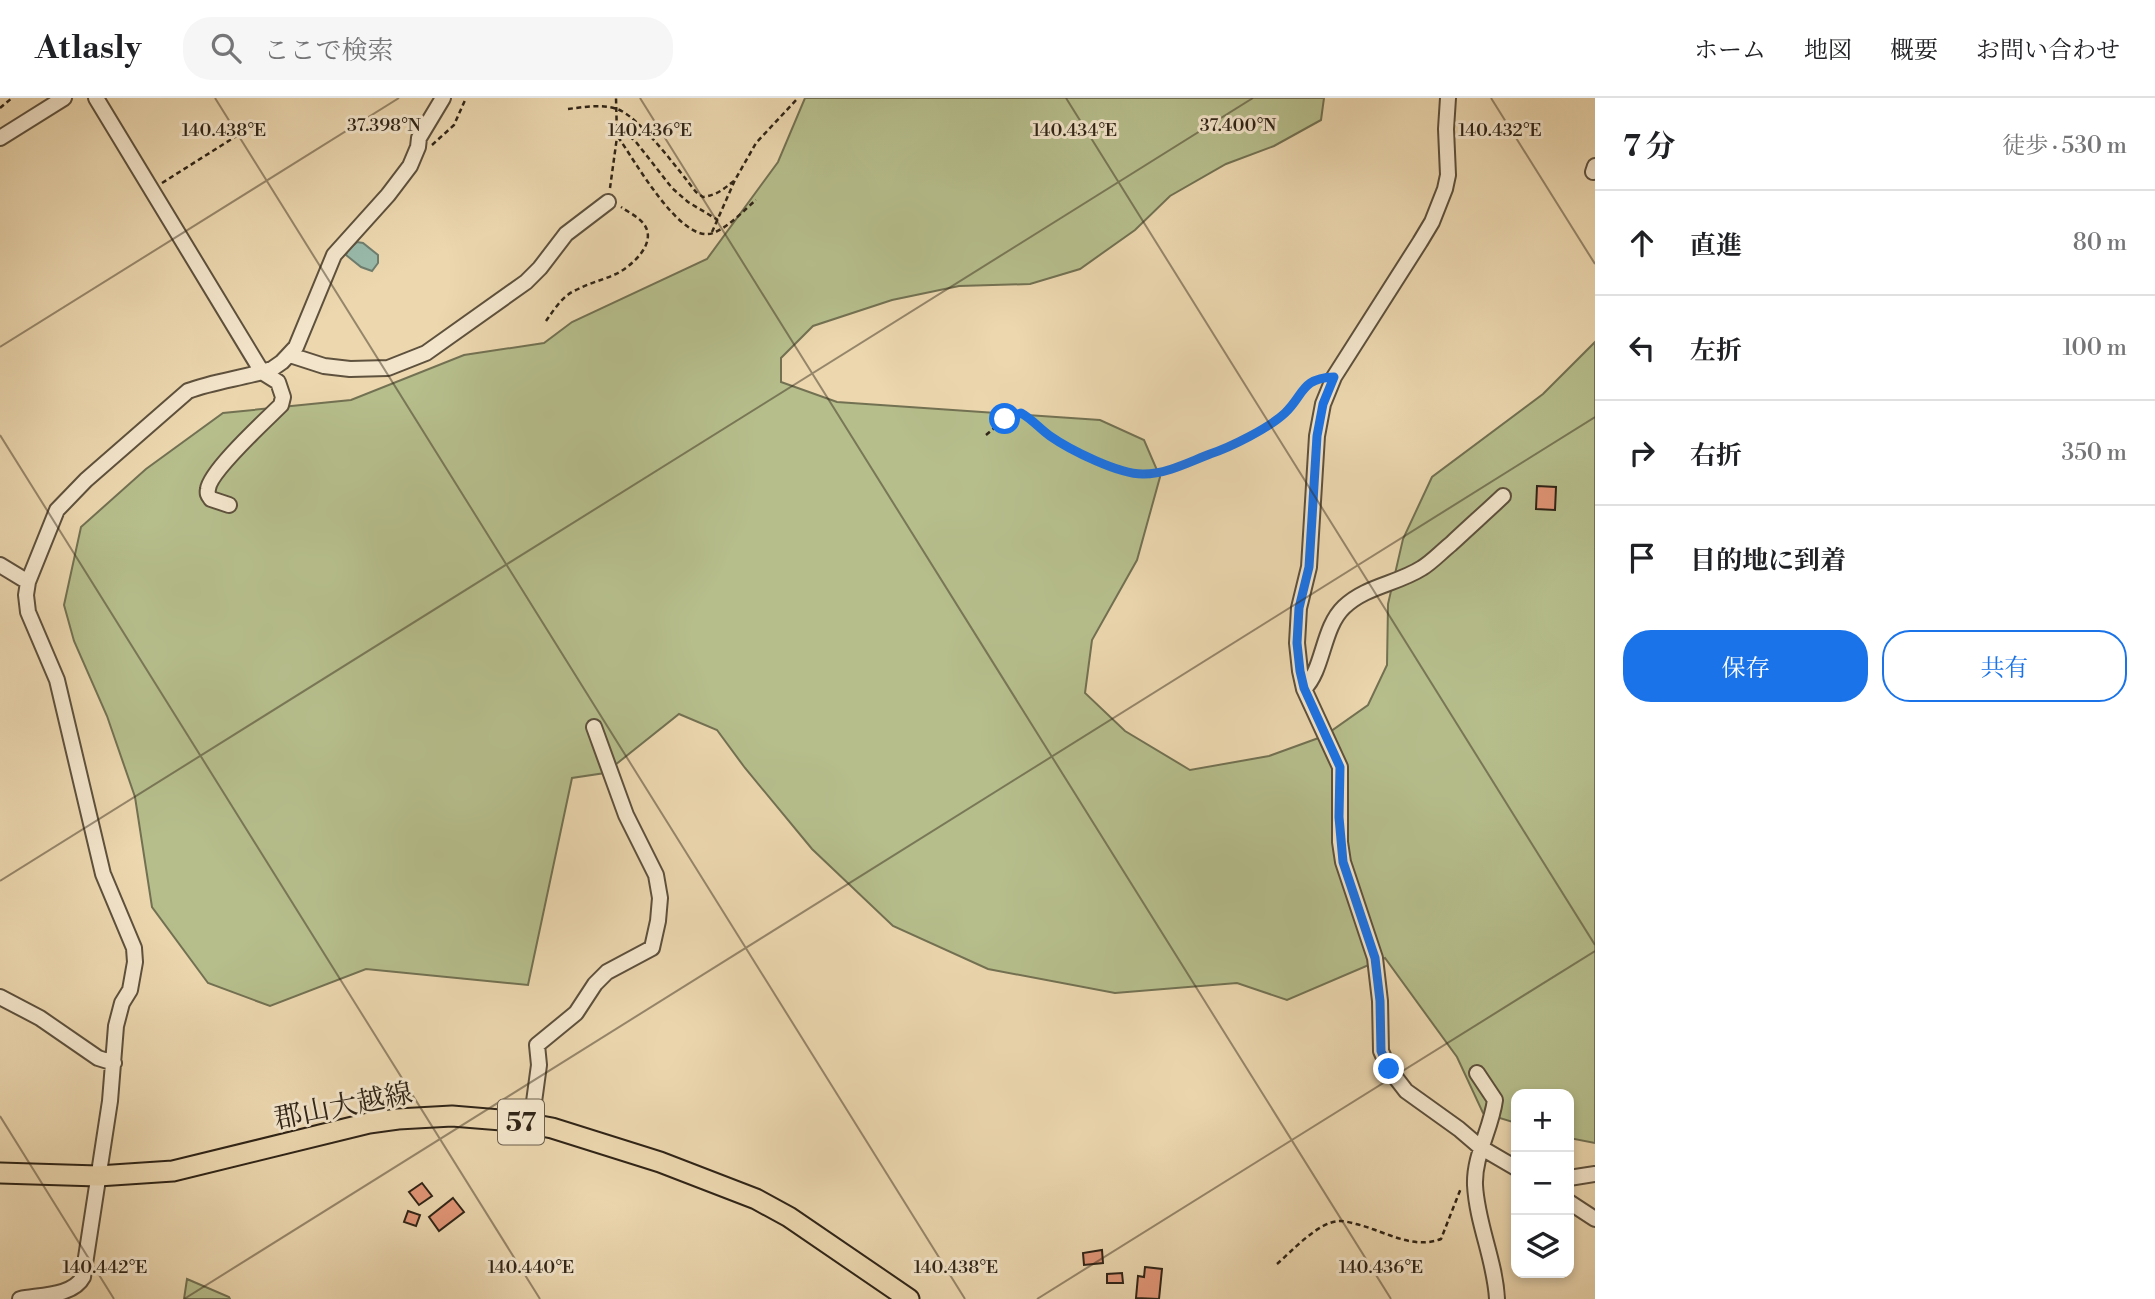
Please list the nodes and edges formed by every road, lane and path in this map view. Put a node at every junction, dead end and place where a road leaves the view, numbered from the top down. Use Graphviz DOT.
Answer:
graph roads {
  1 [pos="12,98"];
  2 [pos="64,98"];
  3 [pos="96,98"];
  4 [pos="443,98"];
  5 [pos="466,98"];
  6 [pos="616,98"];
  7 [pos="798,98"];
  8 [pos="1448,98"];
  9 [pos="0,108"];
  10 [pos="615,108"];
  11 [pos="568,109"];
  12 [pos="257,123"];
  13 [pos="616,124"];
  14 [pos="617,137"];
  15 [pos="0,138"];
  16 [pos="410,166"];
  17 [pos="735,180"];
  18 [pos="152,189"];
  19 [pos="756,200"];
  20 [pos="608,202"];
  21 [pos="718,220"];
  22 [pos="712,234"];
  23 [pos="546,321"];
  24 [pos="290,355"];
  25 [pos="262,372"];
  26 [pos="1334,377"];
  27 [pos="986,435"];
  28 [pos="1503,496"];
  29 [pos="229,505"];
  30 [pos="0,565"];
  31 [pos="28,582"];
  32 [pos="1304,688"];
  33 [pos="594,727"];
  34 [pos="0,997"];
  35 [pos="114,1063"];
  36 [pos="1477,1073"];
  37 [pos="531,1124"];
  38 [pos="1480,1147"];
  39 [pos="1511,1165"];
  40 [pos="0,1173"];
  41 [pos="1595,1174"];
  42 [pos="1475,1175"];
  43 [pos="98,1176"];
  44 [pos="1574,1177"];
  45 [pos="1574,1205"];
  46 [pos="1595,1219"];
  47 [pos="1277,1264"];
  48 [pos="79,1292"];
  49 [pos="20,1299"];
  50 [pos="909,1299"];
  51 [pos="1497,1299"];
  1 -- 9 [label="path"];
  2 -- 15 [label="street"];
  3 -- 18 [label="street"];
  4 -- 16 [label="street"];
  5 -- 16 [label="path"];
  6 -- 10 [label="path"];
  7 -- 17 [label="path"];
  8 -- 26 [label="street"];
  10 -- 11 [label="path"];
  10 -- 13 [label="path"];
  10 -- 17 [label="path"];
  12 -- 18 [label="path"];
  13 -- 14 [label="path"];
  13 -- 21 [label="path"];
  14 -- 20 [label="path"];
  14 -- 22 [label="path"];
  16 -- 24 [label="street"];
  17 -- 21 [label="path"];
  18 -- 25 [label="street"];
  19 -- 22 [label="path"];
  20 -- 23 [label="path"];
  20 -- 24 [label="street"];
  21 -- 22 [label="path"];
  24 -- 25 [label="street"];
  25 -- 29 [label="street"];
  25 -- 31 [label="street"];
  26 -- 27 [label="path"];
  26 -- 32 [label="street"];
  28 -- 32 [label="street"];
  30 -- 31 [label="street"];
  31 -- 35 [label="street"];
  32 -- 38 [label="street"];
  33 -- 37 [label="street"];
  34 -- 35 [label="street"];
  35 -- 43 [label="street"];
  36 -- 38 [label="street"];
  37 -- 43 [label="main road, 郡山大越線 / 57"];
  37 -- 50 [label="main road, 郡山大越線 / 57"];
  38 -- 39 [label="street"];
  38 -- 42 [label="street"];
  40 -- 43 [label="main road, 郡山大越線 / 57"];
  41 -- 44 [label="street"];
  42 -- 47 [label="path"];
  42 -- 51 [label="street"];
  43 -- 48 [label="street"];
  45 -- 46 [label="street"];
  48 -- 49 [label="street"];
}
